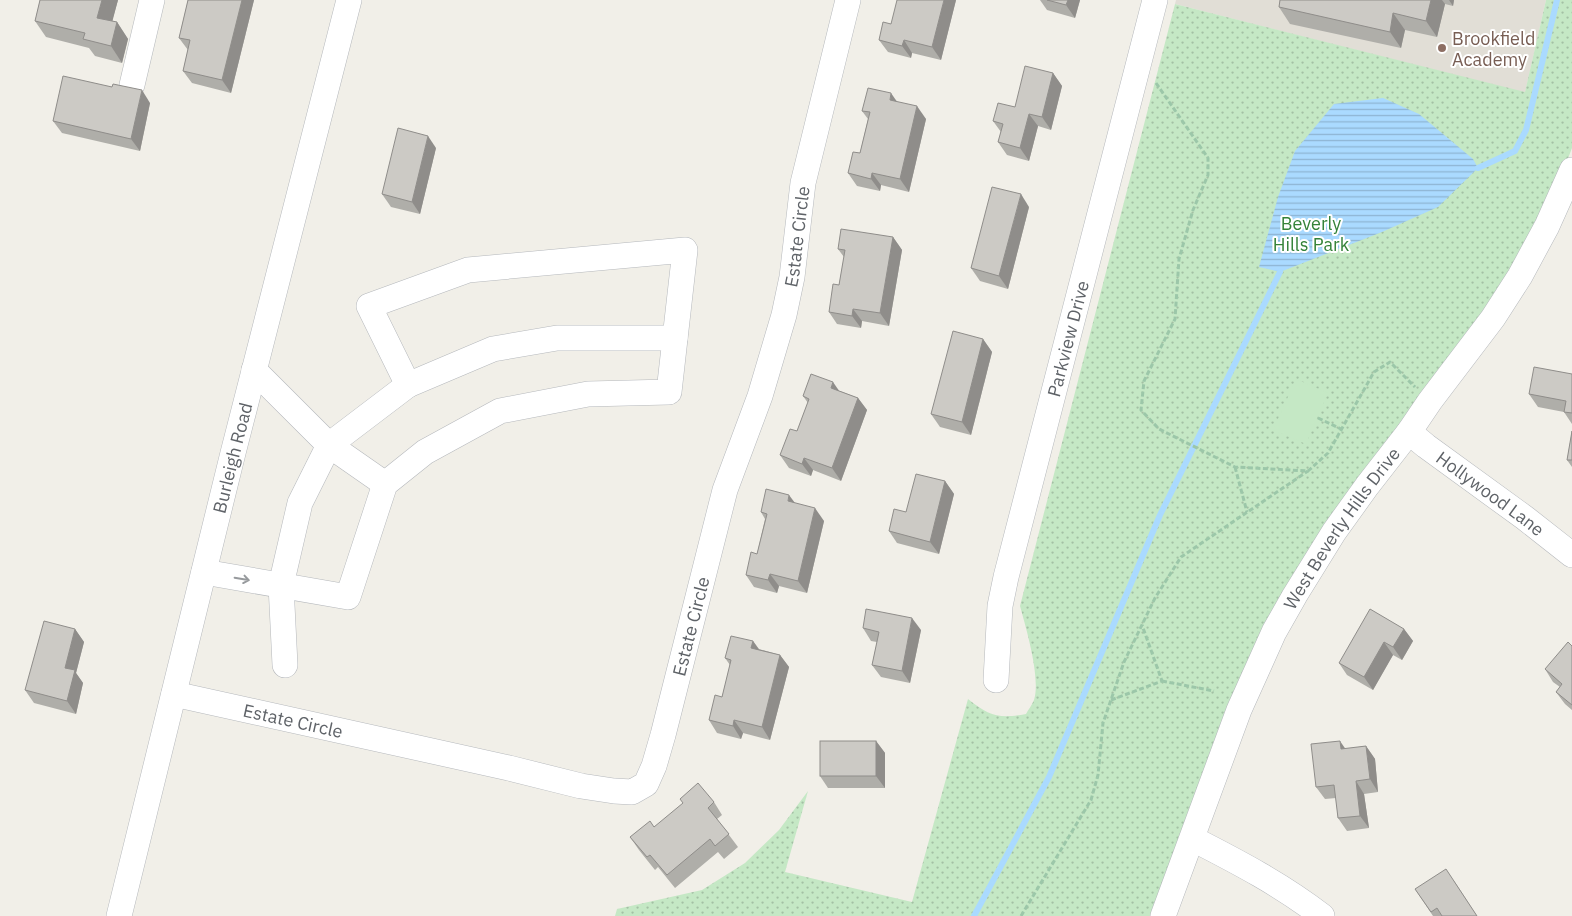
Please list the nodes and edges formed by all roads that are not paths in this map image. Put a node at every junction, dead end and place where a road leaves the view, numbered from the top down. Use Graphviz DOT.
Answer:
graph roads {
  1 [pos="152,0"];
  2 [pos="349,0"];
  3 [pos="848,0"];
  4 [pos="1155,0"];
  5 [pos="132,85"];
  6 [pos="1572,170"];
  7 [pos="675,338"];
  8 [pos="254,370"];
  9 [pos="408,385"];
  10 [pos="1410,432"];
  11 [pos="329,445"];
  12 [pos="385,484"];
  13 [pos="1572,555"];
  14 [pos="204,572"];
  15 [pos="281,586"];
  16 [pos="285,665"];
  17 [pos="996,680"];
  18 [pos="174,694"];
  19 [pos="1193,838"];
  20 [pos="119,916"];
  21 [pos="1164,916"];
  22 [pos="1322,916"];
  1 -- 5 [label="street"];
  2 -- 8 [label="street, Burleigh Road"];
  3 -- 18 [label="street, Estate Circle"];
  4 -- 17 [label="street, Parkview Drive"];
  6 -- 10 [label="street, West Beverly Hills Drive"];
  7 -- 9 [label="street"];
  7 -- 9 [label="street"];
  7 -- 12 [label="street"];
  8 -- 11 [label="street"];
  8 -- 14 [label="street, Burleigh Road"];
  9 -- 11 [label="street"];
  10 -- 13 [label="street, Hollywood Lane"];
  10 -- 19 [label="street, West Beverly Hills Drive"];
  11 -- 12 [label="street"];
  11 -- 15 [label="street"];
  12 -- 15 [label="street"];
  14 -- 15 [label="street, one-way"];
  14 -- 18 [label="street, Burleigh Road"];
  15 -- 16 [label="street"];
  18 -- 20 [label="street, Burleigh Road"];
  19 -- 21 [label="street, West Beverly Hills Drive"];
  19 -- 22 [label="street"];
}
